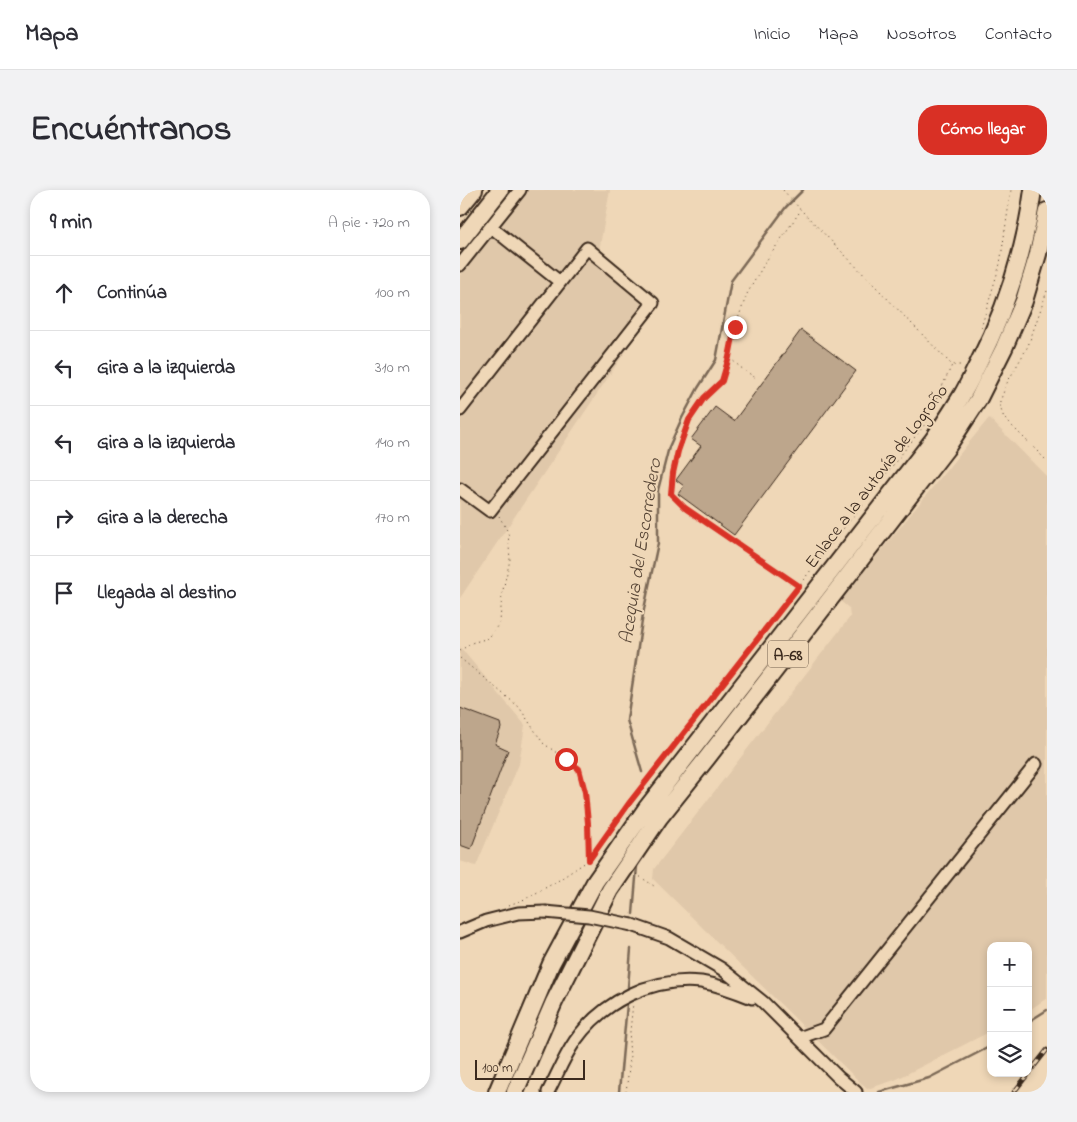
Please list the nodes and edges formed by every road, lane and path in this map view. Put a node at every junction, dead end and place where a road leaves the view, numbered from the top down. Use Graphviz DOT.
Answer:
graph roads {
  1 [pos="474,190"];
  2 [pos="500,190"];
  3 [pos="520,190"];
  4 [pos="783,190"];
  5 [pos="1011,190"];
  6 [pos="1033,190"];
  7 [pos="460,207"];
  8 [pos="801,210"];
  9 [pos="1047,211"];
  10 [pos="490,227"];
  11 [pos="460,242"];
  12 [pos="460,265"];
  13 [pos="560,282"];
  14 [pos="1047,291"];
  15 [pos="980,332"];
  16 [pos="729,357"];
  17 [pos="964,365"];
  18 [pos="952,366"];
  19 [pos="757,379"];
  20 [pos="460,410"];
  21 [pos="1047,460"];
  22 [pos="460,489"];
  23 [pos="494,506"];
  24 [pos="799,586"];
  25 [pos="460,651"];
  26 [pos="460,658"];
  27 [pos="1036,764"];
  28 [pos="670,777"];
  29 [pos="683,788"];
  30 [pos="589,860"];
  31 [pos="634,872"];
  32 [pos="654,886"];
  33 [pos="504,907"];
  34 [pos="460,932"];
  35 [pos="633,992"];
  36 [pos="554,1002"];
  37 [pos="763,1002"];
  38 [pos="799,1038"];
  39 [pos="516,1046"];
  40 [pos="1047,1080"];
  41 [pos="489,1092"];
  42 [pos="497,1092"];
  43 [pos="515,1092"];
  44 [pos="523,1092"];
  45 [pos="548,1092"];
  46 [pos="626,1092"];
  47 [pos="856,1092"];
  48 [pos="1038,1092"];
  1 -- 7 [label="highway"];
  2 -- 11 [label="highway"];
  3 -- 10 [label="street"];
  4 -- 8 [label="path"];
  5 -- 15 [label="path"];
  6 -- 28 [label="highway, Enlace a la autovía de Logroño / A-68"];
  8 -- 16 [label="path"];
  8 -- 18 [label="path"];
  9 -- 29 [label="highway, Enlace a la autovía de Logroño / A-68"];
  10 -- 12 [label="street"];
  10 -- 13 [label="street"];
  13 -- 20 [label="street"];
  13 -- 23 [label="street"];
  14 -- 21 [label="path"];
  16 -- 19 [label="path"];
  16 -- 24 [label="path"];
  17 -- 18 [label="path"];
  18 -- 24 [label="path"];
  22 -- 23 [label="street"];
  23 -- 25 [label="path"];
  24 -- 30 [label="path"];
  26 -- 30 [label="path"];
  27 -- 38 [label="street"];
  28 -- 29 [label="street"];
  28 -- 39 [label="highway, Enlace a la autovía de Logroño / A-68"];
  29 -- 36 [label="highway, Enlace a la autovía de Logroño / A-68"];
  30 -- 33 [label="path"];
  31 -- 32 [label="path"];
  34 -- 37 [label="street, bridge"];
  35 -- 37 [label="street"];
  35 -- 45 [label="street"];
  35 -- 46 [label="path"];
  36 -- 43 [label="highway, Enlace a la autovía de Logroño / A-68"];
  36 -- 44 [label="highway"];
  37 -- 38 [label="street"];
  38 -- 47 [label="street"];
  39 -- 41 [label="highway"];
  39 -- 42 [label="highway, Enlace a la autovía de Logroño / A-68"];
  40 -- 48 [label="path"];
}
